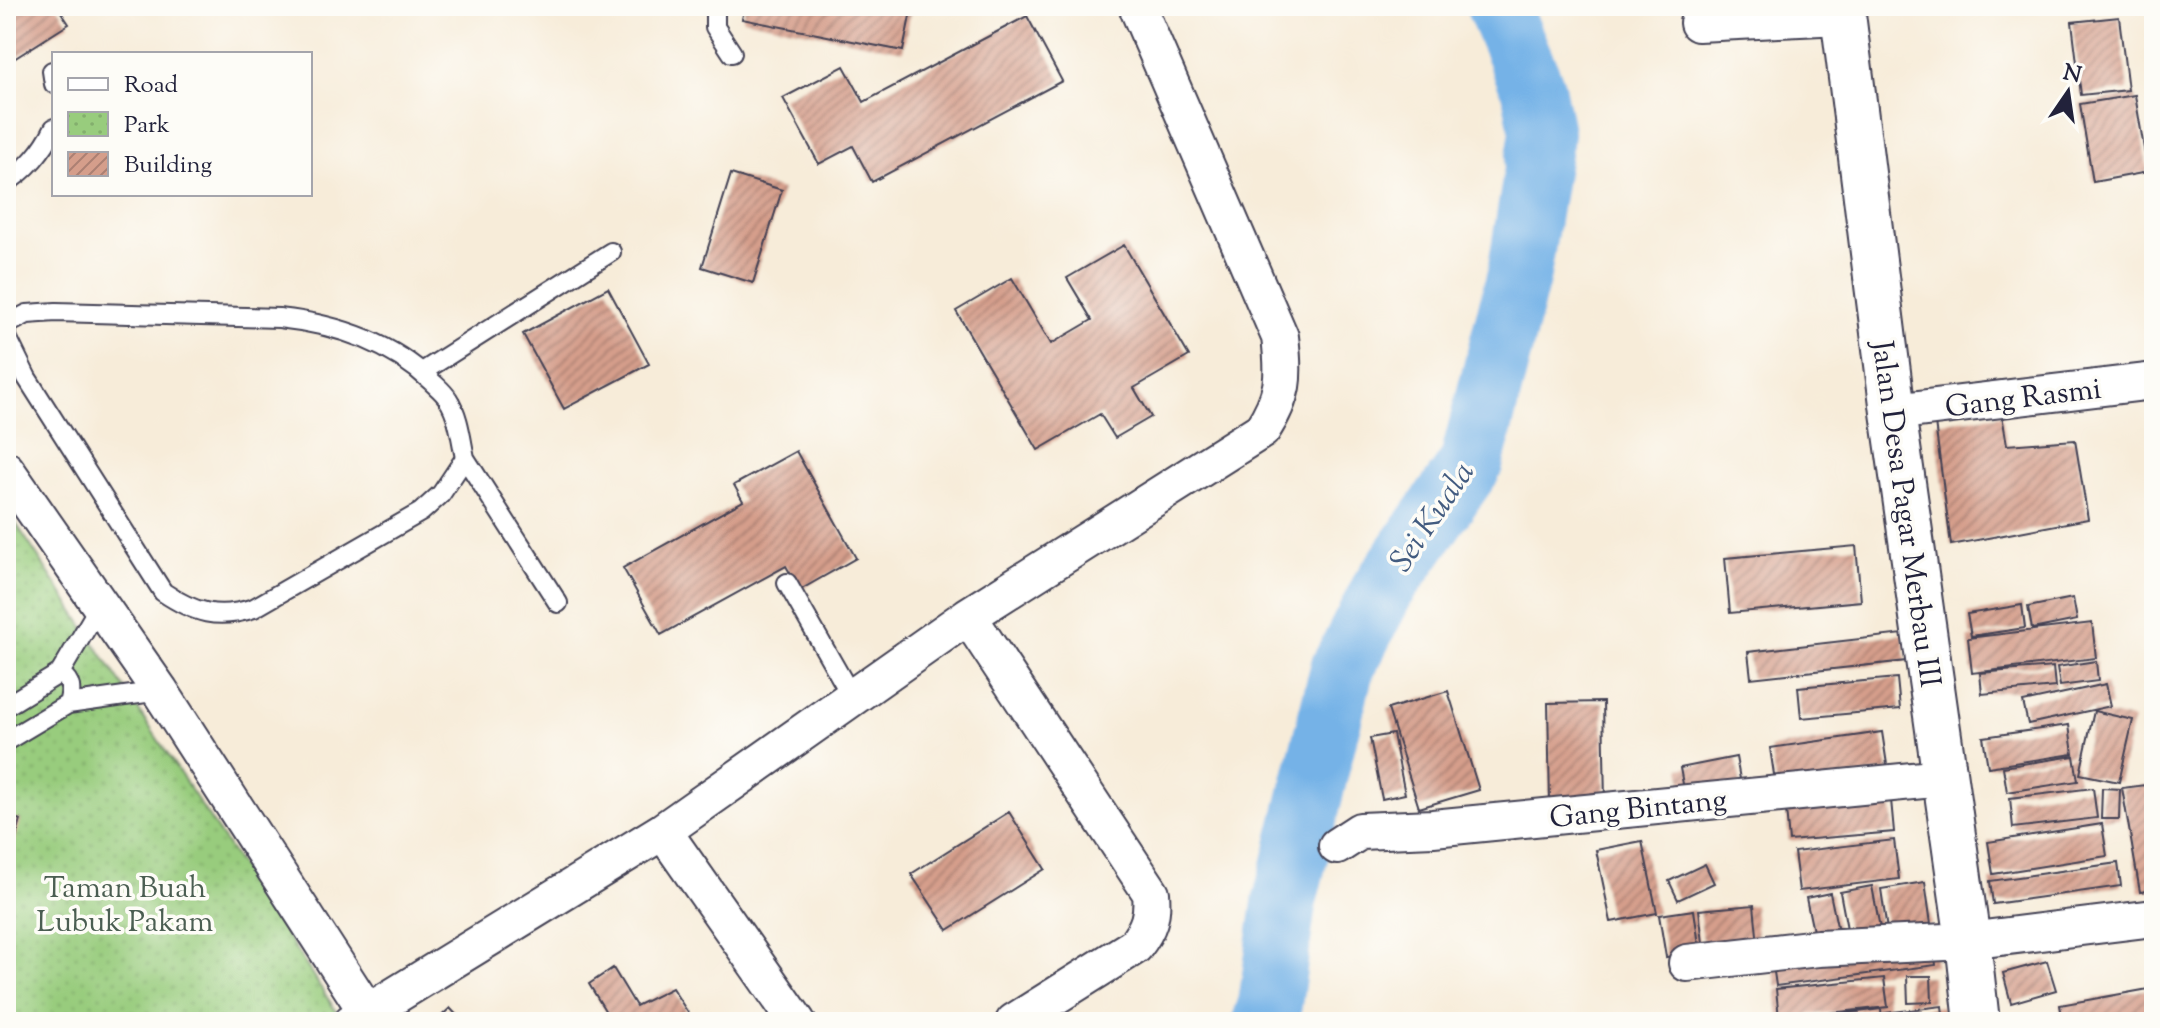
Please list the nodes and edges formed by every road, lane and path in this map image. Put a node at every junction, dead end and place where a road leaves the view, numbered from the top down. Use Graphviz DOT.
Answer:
graph roads {
  1 [pos="715,6"];
  2 [pos="1137,6"];
  3 [pos="1842,11"];
  4 [pos="1698,23"];
  5 [pos="732,53"];
  6 [pos="52,132"];
  7 [pos="6,182"];
  8 [pos="611,252"];
  9 [pos="6,325"];
  10 [pos="6,335"];
  11 [pos="422,372"];
  12 [pos="2154,381"];
  13 [pos="1893,412"];
  14 [pos="465,458"];
  15 [pos="6,470"];
  16 [pos="787,583"];
  17 [pos="558,603"];
  18 [pos="100,605"];
  19 [pos="968,616"];
  20 [pos="60,673"];
  21 [pos="160,691"];
  22 [pos="852,697"];
  23 [pos="68,704"];
  24 [pos="6,706"];
  25 [pos="6,741"];
  26 [pos="1943,778"];
  27 [pos="663,831"];
  28 [pos="1337,846"];
  29 [pos="2154,918"];
  30 [pos="1968,941"];
  31 [pos="1687,963"];
  32 [pos="367,1019"];
  33 [pos="797,1022"];
  34 [pos="1014,1022"];
  35 [pos="1977,1022"];
  1 -- 5 [label="lane"];
  2 -- 19 [label="street"];
  3 -- 4 [label="street"];
  3 -- 13 [label="street, Jalan Desa Pagar Merbau III"];
  6 -- 7 [label="lane"];
  8 -- 11 [label="lane"];
  9 -- 11 [label="lane"];
  10 -- 14 [label="lane"];
  11 -- 14 [label="lane"];
  12 -- 13 [label="street, Gang Rasmi"];
  13 -- 26 [label="street, Jalan Desa Pagar Merbau III"];
  14 -- 17 [label="lane"];
  15 -- 18 [label="street"];
  16 -- 22 [label="lane"];
  18 -- 20 [label="lane"];
  18 -- 21 [label="street"];
  19 -- 22 [label="street"];
  19 -- 34 [label="street"];
  20 -- 23 [label="lane"];
  20 -- 24 [label="lane"];
  21 -- 23 [label="lane"];
  21 -- 32 [label="street"];
  22 -- 27 [label="street"];
  23 -- 25 [label="lane"];
  26 -- 28 [label="street, Gang Bintang"];
  26 -- 30 [label="street, Jalan Desa Pagar Merbau III"];
  27 -- 32 [label="street"];
  27 -- 33 [label="street"];
  29 -- 30 [label="street"];
  30 -- 31 [label="street"];
  30 -- 35 [label="street, Jalan Desa Pagar Merbau III"];
}
